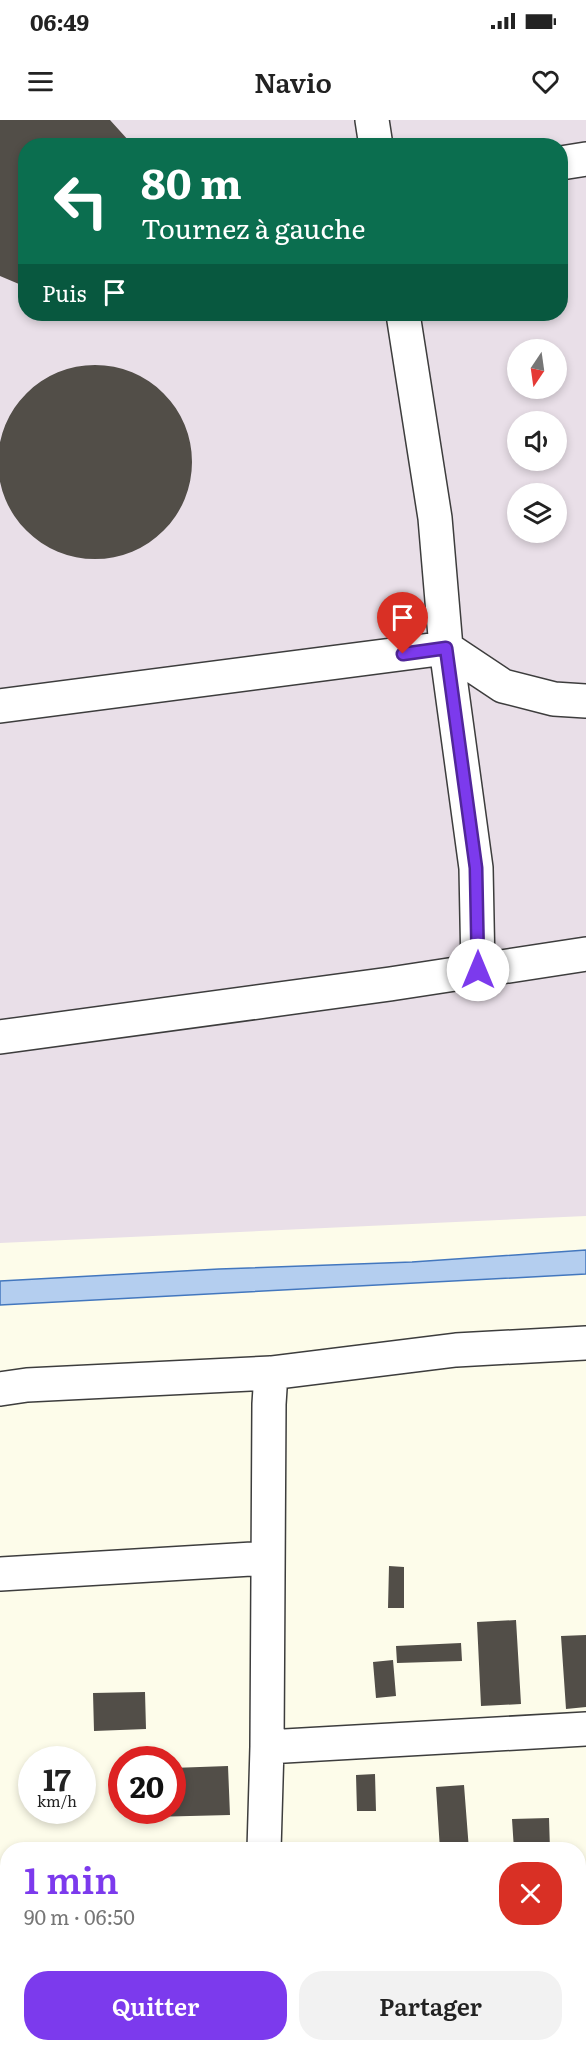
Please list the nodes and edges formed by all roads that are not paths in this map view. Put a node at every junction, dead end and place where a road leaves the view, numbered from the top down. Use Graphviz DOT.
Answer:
graph roads {
  1 [pos="372,120"];
  2 [pos="375,138"];
  3 [pos="586,159"];
  4 [pos="568,162"];
  5 [pos="404,321"];
  6 [pos="446,648"];
  7 [pos="586,701"];
  8 [pos="0,706"];
  9 [pos="586,954"];
  10 [pos="478,970"];
  11 [pos="0,1036"];
  12 [pos="586,1343"];
  13 [pos="271,1372"];
  14 [pos="0,1389"];
  15 [pos="268,1557"];
  16 [pos="0,1574"];
  17 [pos="586,1729"];
  18 [pos="267,1747"];
  19 [pos="264,1842"];
  1 -- 2 [label="street"];
  3 -- 4 [label="street"];
  5 -- 6 [label="street"];
  6 -- 7 [label="street"];
  6 -- 8 [label="street"];
  6 -- 10 [label="street"];
  9 -- 10 [label="street"];
  10 -- 11 [label="street"];
  12 -- 13 [label="street"];
  13 -- 14 [label="street"];
  13 -- 15 [label="street"];
  15 -- 16 [label="street"];
  15 -- 18 [label="street"];
  17 -- 18 [label="street"];
  18 -- 19 [label="street"];
}
